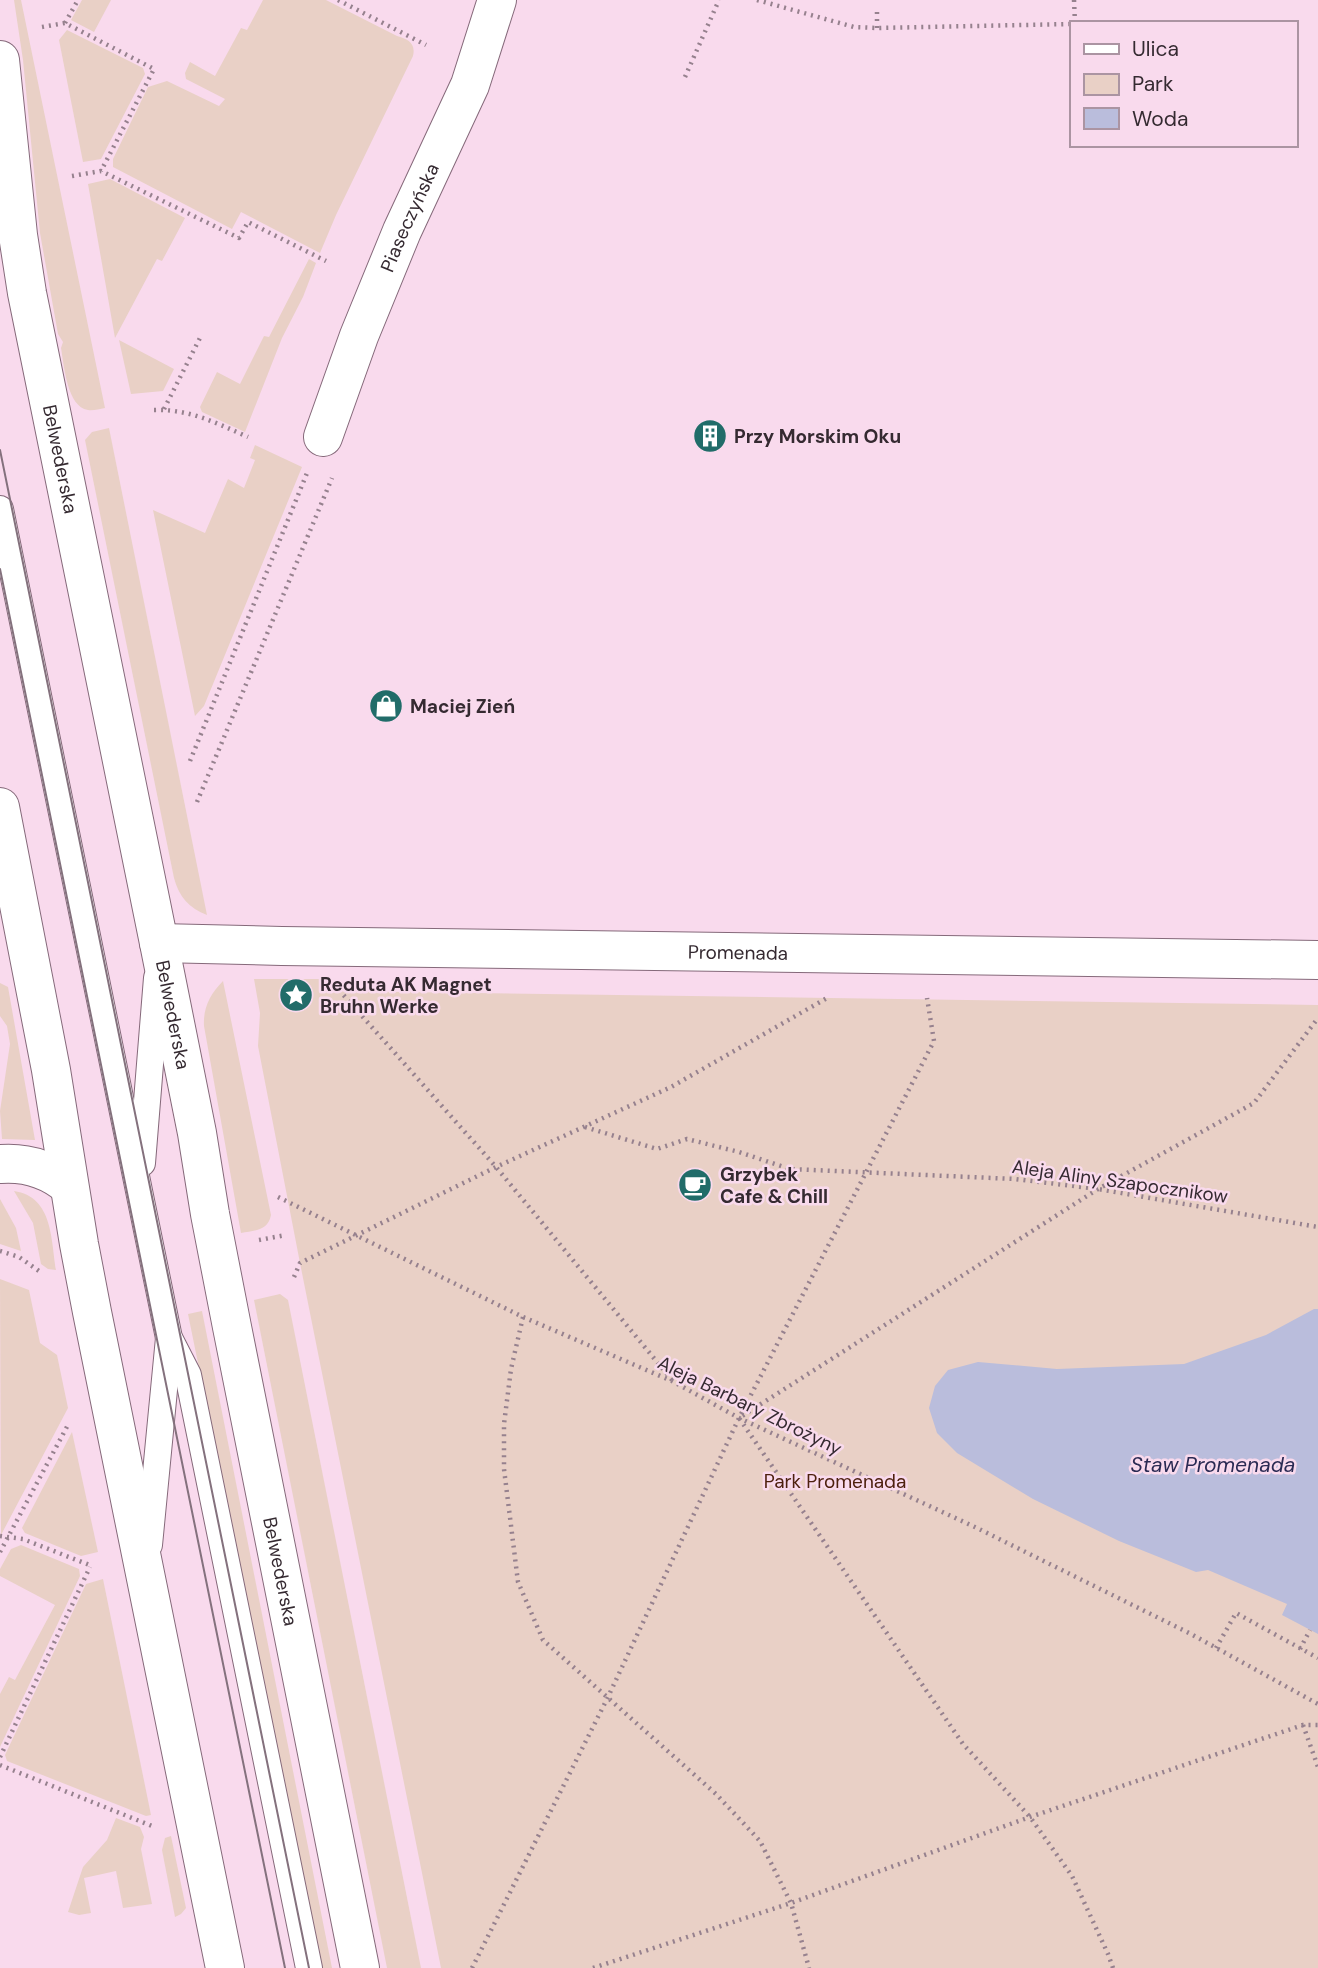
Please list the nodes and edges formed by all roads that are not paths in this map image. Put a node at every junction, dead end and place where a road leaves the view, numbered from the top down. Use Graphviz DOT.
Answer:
graph roads {
  1 [pos="497,0"];
  2 [pos="0,60"];
  3 [pos="323,437"];
  4 [pos="0,509"];
  5 [pos="0,807"];
  6 [pos="159,943"];
  7 [pos="1318,960"];
  8 [pos="0,1164"];
  9 [pos="69,1186"];
  10 [pos="140,1196"];
  11 [pos="169,1338"];
  12 [pos="146,1576"];
  13 [pos="225,1968"];
  14 [pos="309,1968"];
  15 [pos="360,1968"];
  1 -- 3 [label="main road, Piaseczyńska"];
  2 -- 6 [label="main road, Belwederska"];
  4 -- 10 [label="lane"];
  5 -- 9 [label="main road"];
  6 -- 7 [label="main road, Promenada"];
  6 -- 10 [label="lane"];
  6 -- 15 [label="main road, Belwederska"];
  8 -- 9 [label="main road"];
  9 -- 12 [label="main road"];
  10 -- 11 [label="lane"];
  11 -- 12 [label="lane"];
  11 -- 14 [label="lane"];
  12 -- 13 [label="main road"];
}
